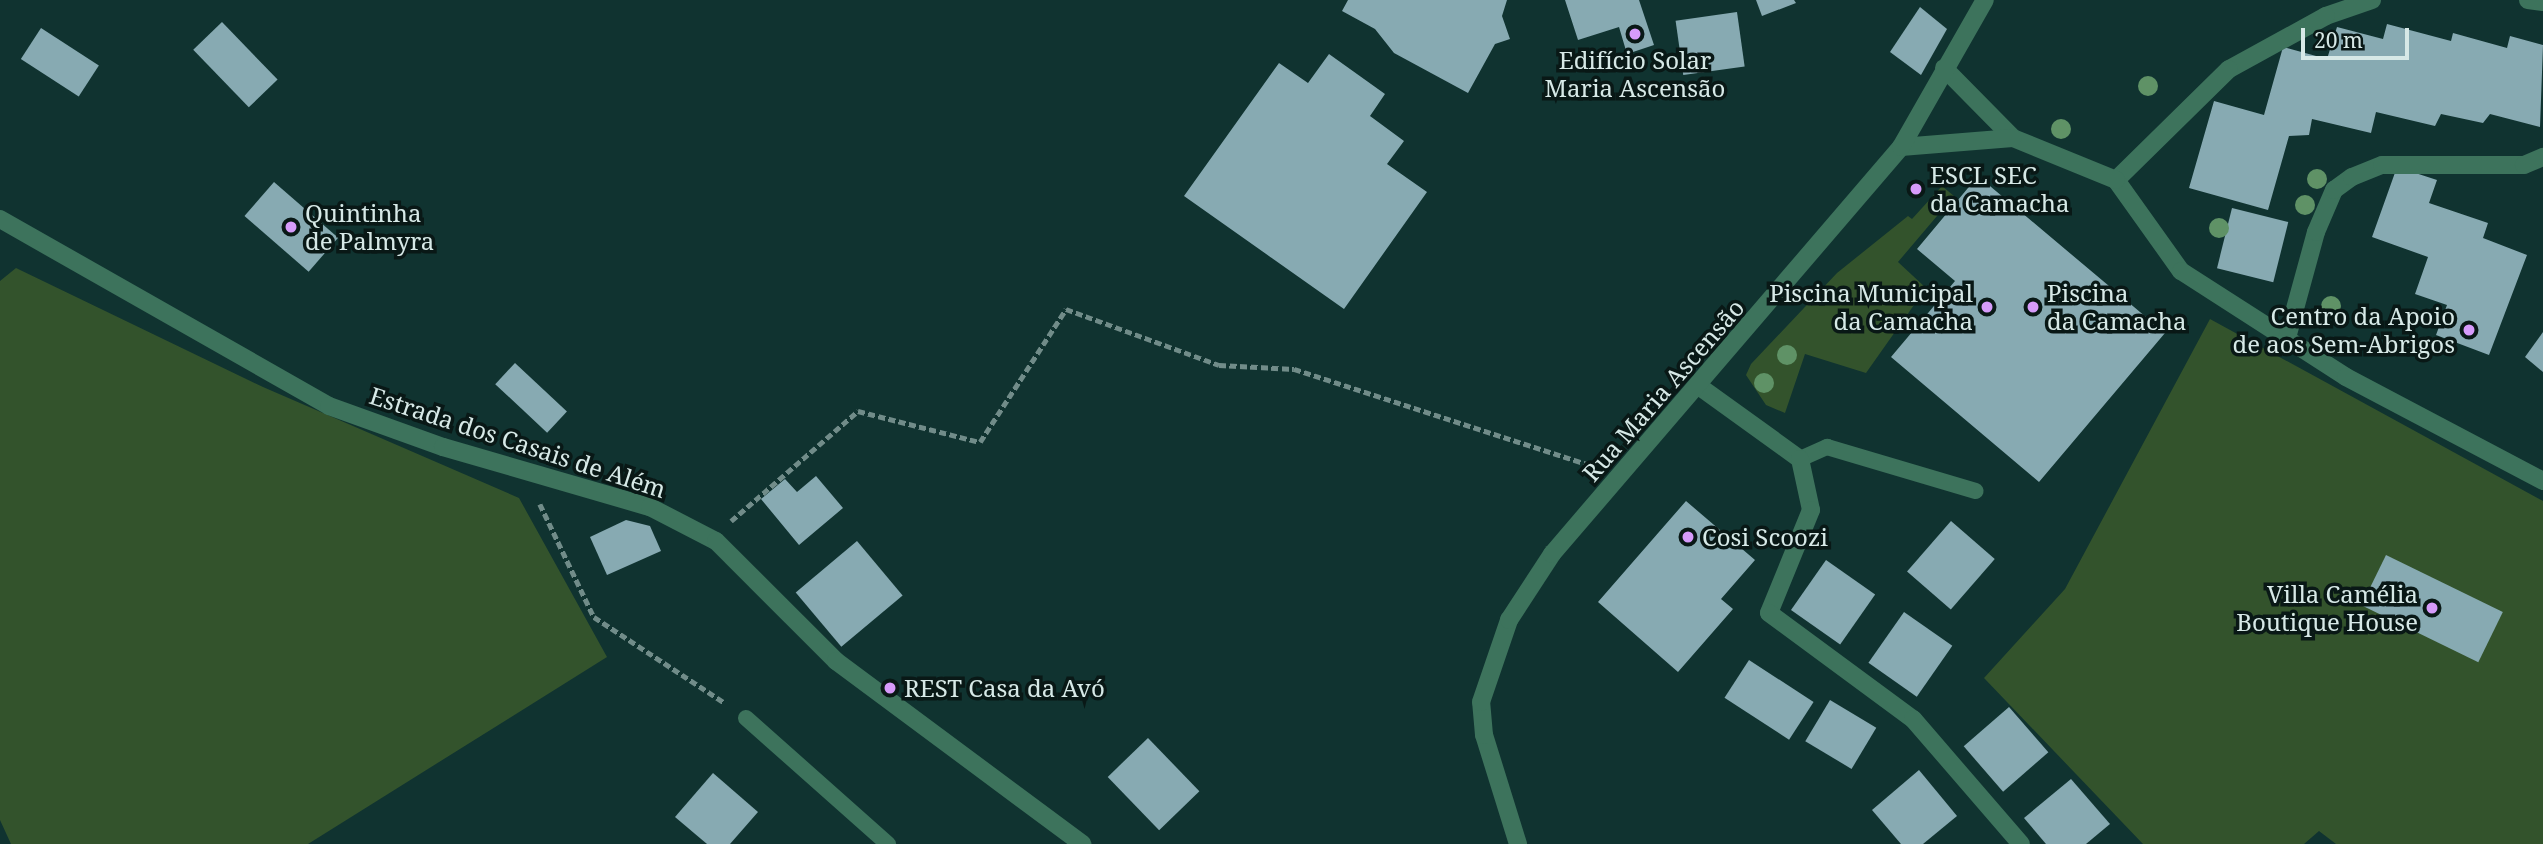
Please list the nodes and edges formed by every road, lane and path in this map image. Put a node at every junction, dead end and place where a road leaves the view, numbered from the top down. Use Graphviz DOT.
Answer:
graph roads {
  1 [pos="2369,0"];
  2 [pos="2528,0"];
  3 [pos="2543,2"];
  4 [pos="1976,4"];
  5 [pos="1944,68"];
  6 [pos="2013,138"];
  7 [pos="1901,147"];
  8 [pos="2543,157"];
  9 [pos="2116,180"];
  10 [pos="0,219"];
  11 [pos="2287,338"];
  12 [pos="1700,387"];
  13 [pos="1800,459"];
  14 [pos="539,476"];
  15 [pos="2543,481"];
  16 [pos="1616,482"];
  17 [pos="1976,491"];
  18 [pos="716,541"];
  19 [pos="746,718"];
  20 [pos="888,844"];
  21 [pos="1082,844"];
  22 [pos="1518,844"];
  23 [pos="2021,844"];
  1 -- 9 [label="street"];
  2 -- 3 [label="street"];
  4 -- 5 [label="street, Rua Maria Ascensão"];
  5 -- 6 [label="street"];
  5 -- 7 [label="street, Rua Maria Ascensão"];
  6 -- 7 [label="street"];
  6 -- 9 [label="street"];
  7 -- 12 [label="street, Rua Maria Ascensão"];
  8 -- 11 [label="street"];
  9 -- 11 [label="street"];
  10 -- 14 [label="street, Estrada dos Casais de Além"];
  11 -- 15 [label="street"];
  12 -- 13 [label="street"];
  12 -- 16 [label="street, Rua Maria Ascensão"];
  13 -- 17 [label="lane"];
  13 -- 23 [label="street"];
  14 -- 18 [label="street, Estrada dos Casais de Além"];
  14 -- 19 [label="path"];
  16 -- 18 [label="path"];
  16 -- 22 [label="street, Rua Maria Ascensão"];
  18 -- 21 [label="street, Estrada dos Casais de Além"];
  19 -- 20 [label="lane"];
}
